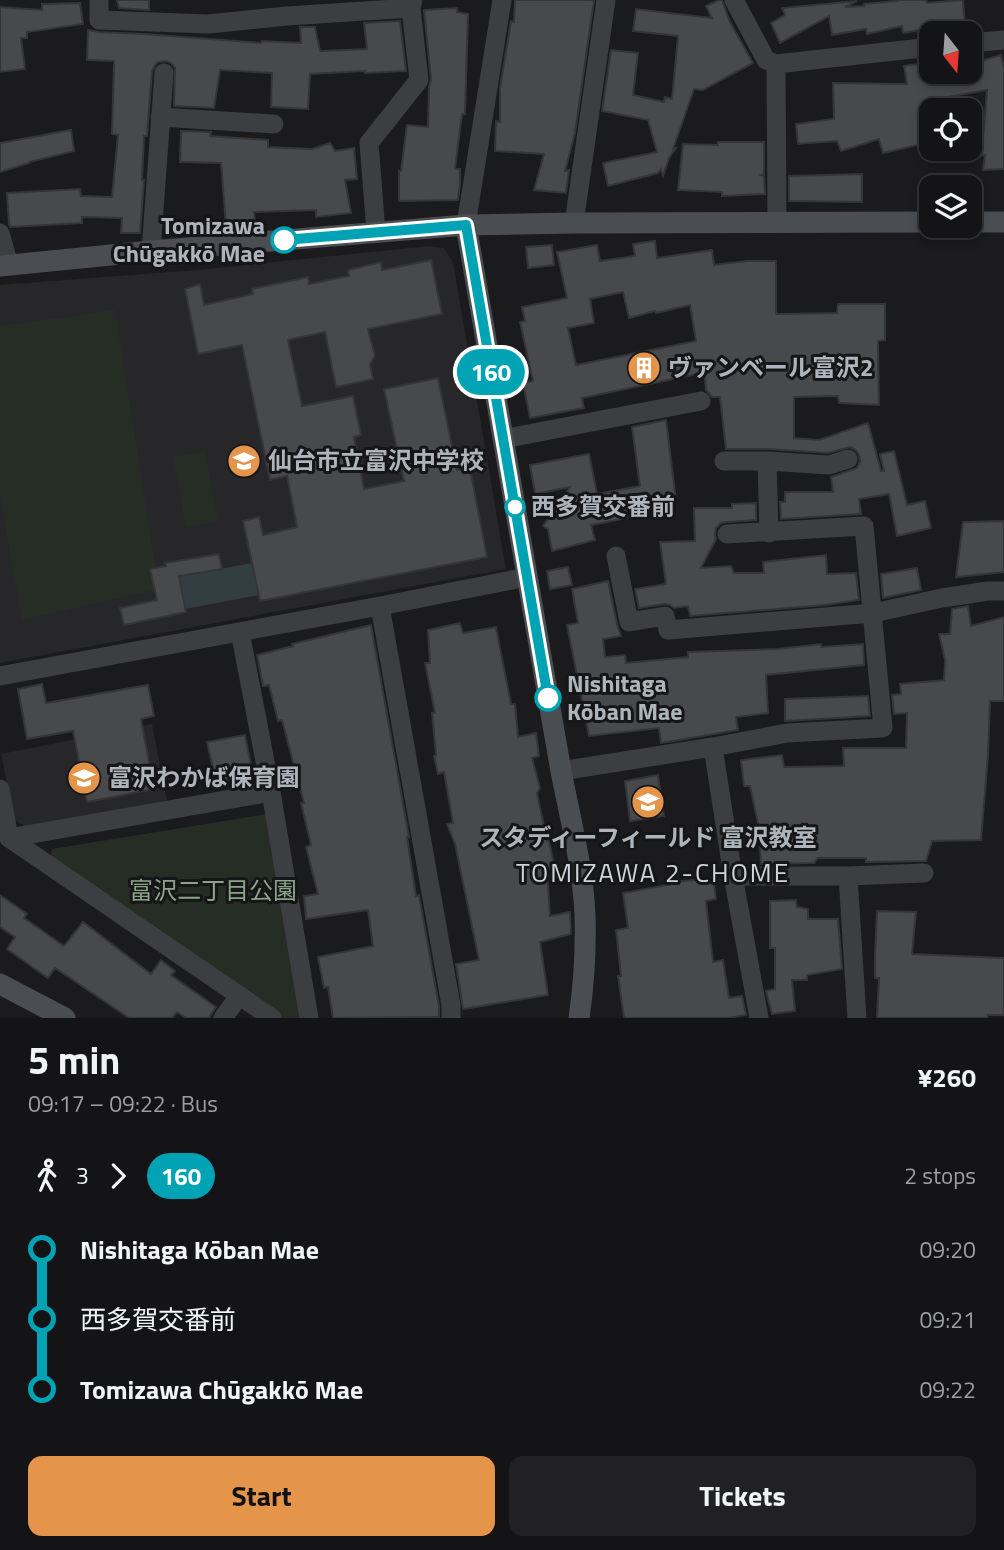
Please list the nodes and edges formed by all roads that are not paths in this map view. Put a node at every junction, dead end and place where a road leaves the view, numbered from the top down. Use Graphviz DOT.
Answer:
graph roads {
  1 [pos="99,0"];
  2 [pos="502,0"];
  3 [pos="606,0"];
  4 [pos="734,0"];
  5 [pos="412,4"];
  6 [pos="286,8"];
  7 [pos="1004,40"];
  8 [pos="982,42"];
  9 [pos="919,48"];
  10 [pos="776,64"];
  11 [pos="164,74"];
  12 [pos="160,117"];
  13 [pos="274,124"];
  14 [pos="919,222"];
  15 [pos="982,222"];
  16 [pos="1004,222"];
  17 [pos="574,223"];
  18 [pos="777,223"];
  19 [pos="466,225"];
  20 [pos="376,232"];
  21 [pos="0,233"];
  22 [pos="151,251"];
  23 [pos="4,266"];
  24 [pos="701,401"];
  25 [pos="503,439"];
  26 [pos="848,459"];
  27 [pos="724,461"];
  28 [pos="768,461"];
  29 [pos="769,533"];
  30 [pos="727,534"];
  31 [pos="616,556"];
  32 [pos="527,577"];
  33 [pos="1004,591"];
  34 [pos="380,606"];
  35 [pos="873,613"];
  36 [pos="240,632"];
  37 [pos="0,676"];
  38 [pos="713,747"];
  39 [pos="561,771"];
  40 [pos="0,789"];
  41 [pos="271,792"];
  42 [pos="9,838"];
  43 [pos="925,873"];
  44 [pos="733,876"];
  45 [pos="848,876"];
  46 [pos="0,984"];
  47 [pos="239,996"];
  48 [pos="65,1018"];
  49 [pos="223,1018"];
  50 [pos="272,1018"];
  51 [pos="309,1018"];
  52 [pos="451,1018"];
  53 [pos="579,1018"];
  54 [pos="759,1018"];
  55 [pos="857,1018"];
  1 -- 6 [label="street"];
  2 -- 19 [label="street"];
  3 -- 17 [label="street"];
  4 -- 10 [label="street"];
  5 -- 6 [label="street"];
  5 -- 20 [label="street"];
  7 -- 8 [label="street"];
  9 -- 10 [label="street"];
  10 -- 18 [label="street"];
  11 -- 12 [label="street"];
  12 -- 13 [label="street"];
  12 -- 22 [label="street"];
  14 -- 18 [label="street"];
  15 -- 16 [label="street"];
  17 -- 18 [label="street"];
  17 -- 19 [label="street"];
  19 -- 20 [label="street"];
  19 -- 25 [label="street"];
  20 -- 22 [label="street"];
  21 -- 23 [label="street"];
  22 -- 23 [label="street"];
  24 -- 25 [label="street"];
  25 -- 32 [label="street"];
  26 -- 28 [label="street"];
  27 -- 28 [label="street"];
  28 -- 29 [label="street"];
  29 -- 30 [label="street"];
  29 -- 35 [label="street"];
  31 -- 35 [label="street"];
  32 -- 34 [label="street"];
  32 -- 39 [label="street"];
  33 -- 35 [label="street"];
  34 -- 36 [label="street"];
  34 -- 52 [label="street"];
  35 -- 38 [label="street"];
  36 -- 37 [label="street"];
  36 -- 41 [label="street"];
  38 -- 39 [label="street"];
  38 -- 44 [label="street"];
  39 -- 53 [label="street"];
  40 -- 42 [label="street"];
  41 -- 42 [label="street"];
  41 -- 51 [label="street"];
  42 -- 47 [label="street"];
  43 -- 45 [label="street"];
  44 -- 45 [label="street"];
  44 -- 54 [label="street"];
  45 -- 55 [label="street"];
  46 -- 48 [label="street"];
  47 -- 49 [label="street"];
  47 -- 50 [label="street"];
}
